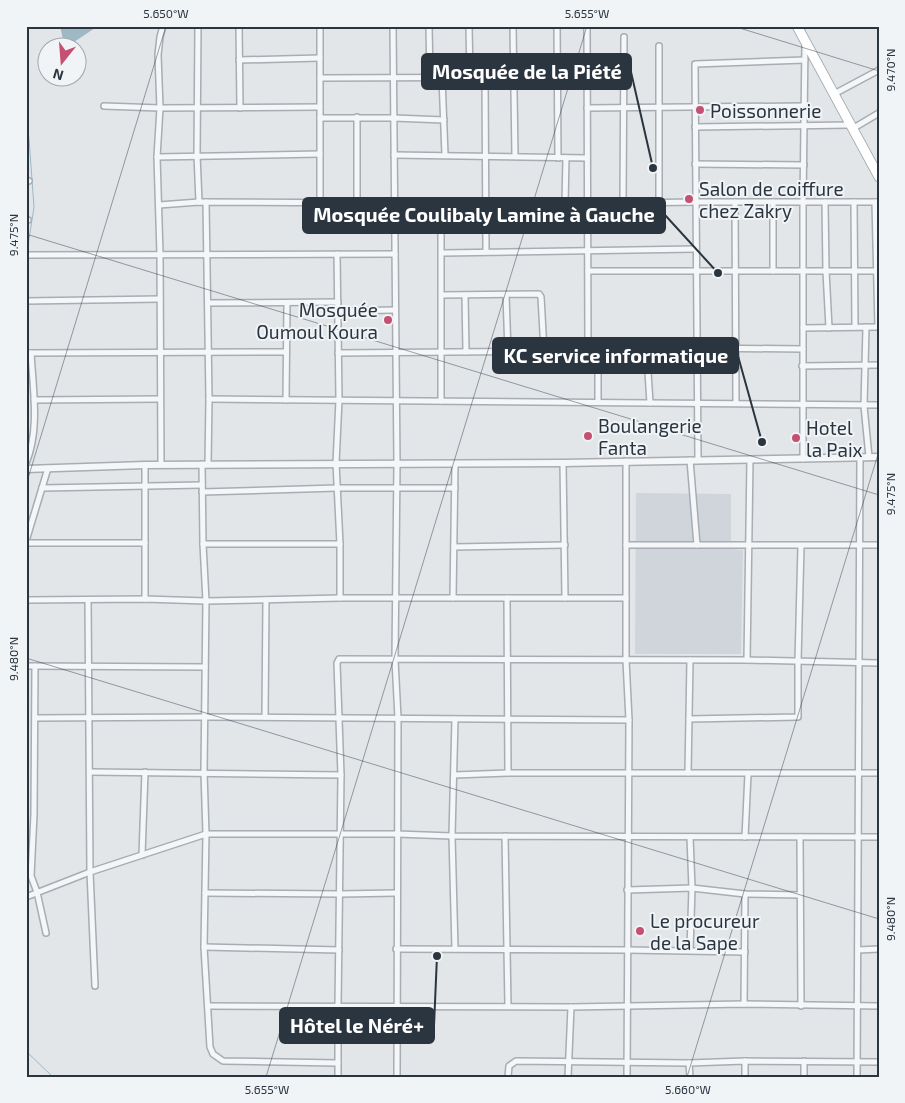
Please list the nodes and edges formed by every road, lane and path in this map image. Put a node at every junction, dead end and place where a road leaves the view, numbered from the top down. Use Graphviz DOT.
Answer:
graph roads {
  1 [pos="163,26"];
  2 [pos="198,26"];
  3 [pos="239,26"];
  4 [pos="320,26"];
  5 [pos="393,26"];
  6 [pos="429,26"];
  7 [pos="469,26"];
  8 [pos="513,26"];
  9 [pos="557,26"];
  10 [pos="587,26"];
  11 [pos="797,26"];
  12 [pos="624,37"];
  13 [pos="806,43"];
  14 [pos="659,46"];
  15 [pos="320,58"];
  16 [pos="240,60"];
  17 [pos="805,60"];
  18 [pos="879,70"];
  19 [pos="470,77"];
  20 [pos="485,77"];
  21 [pos="514,77"];
  22 [pos="556,77"];
  23 [pos="320,78"];
  24 [pos="394,78"];
  25 [pos="430,78"];
  26 [pos="442,78"];
  27 [pos="833,94"];
  28 [pos="104,106"];
  29 [pos="804,106"];
  30 [pos="198,107"];
  31 [pos="320,107"];
  32 [pos="659,107"];
  33 [pos="695,107"];
  34 [pos="160,108"];
  35 [pos="240,108"];
  36 [pos="586,108"];
  37 [pos="623,108"];
  38 [pos="879,113"];
  39 [pos="357,117"];
  40 [pos="320,118"];
  41 [pos="394,118"];
  42 [pos="444,120"];
  43 [pos="804,126"];
  44 [pos="694,127"];
  45 [pos="851,127"];
  46 [pos="320,154"];
  47 [pos="197,155"];
  48 [pos="394,155"];
  49 [pos="445,155"];
  50 [pos="485,156"];
  51 [pos="515,156"];
  52 [pos="157,157"];
  53 [pos="558,158"];
  54 [pos="566,158"];
  55 [pos="587,158"];
  56 [pos="695,164"];
  57 [pos="804,165"];
  58 [pos="879,177"];
  59 [pos="199,202"];
  60 [pos="206,202"];
  61 [pos="320,202"];
  62 [pos="357,202"];
  63 [pos="394,202"];
  64 [pos="695,202"];
  65 [pos="735,202"];
  66 [pos="773,202"];
  67 [pos="825,202"];
  68 [pos="854,202"];
  69 [pos="877,202"];
  70 [pos="441,203"];
  71 [pos="486,203"];
  72 [pos="588,203"];
  73 [pos="623,203"];
  74 [pos="659,203"];
  75 [pos="803,203"];
  76 [pos="565,204"];
  77 [pos="159,205"];
  78 [pos="695,249"];
  79 [pos="588,250"];
  80 [pos="486,252"];
  81 [pos="442,253"];
  82 [pos="160,254"];
  83 [pos="207,254"];
  84 [pos="337,254"];
  85 [pos="395,254"];
  86 [pos="26,255"];
  87 [pos="588,271"];
  88 [pos="695,271"];
  89 [pos="735,271"];
  90 [pos="773,271"];
  91 [pos="803,271"];
  92 [pos="826,271"];
  93 [pos="854,271"];
  94 [pos="876,271"];
  95 [pos="506,294"];
  96 [pos="442,295"];
  97 [pos="465,295"];
  98 [pos="160,299"];
  99 [pos="26,301"];
  100 [pos="338,302"];
  101 [pos="208,303"];
  102 [pos="287,303"];
  103 [pos="395,310"];
  104 [pos="338,311"];
  105 [pos="878,327"];
  106 [pos="803,328"];
  107 [pos="828,328"];
  108 [pos="855,328"];
  109 [pos="866,328"];
  110 [pos="696,348"];
  111 [pos="735,349"];
  112 [pos="803,349"];
  113 [pos="160,351"];
  114 [pos="544,351"];
  115 [pos="588,351"];
  116 [pos="208,352"];
  117 [pos="286,352"];
  118 [pos="441,352"];
  119 [pos="466,352"];
  120 [pos="508,352"];
  121 [pos="29,353"];
  122 [pos="338,353"];
  123 [pos="395,353"];
  124 [pos="598,354"];
  125 [pos="879,365"];
  126 [pos="802,366"];
  127 [pos="866,366"];
  128 [pos="160,399"];
  129 [pos="209,399"];
  130 [pos="34,400"];
  131 [pos="286,400"];
  132 [pos="339,400"];
  133 [pos="396,401"];
  134 [pos="441,401"];
  135 [pos="598,402"];
  136 [pos="650,403"];
  137 [pos="697,403"];
  138 [pos="736,403"];
  139 [pos="802,404"];
  140 [pos="879,405"];
  141 [pos="864,406"];
  142 [pos="860,457"];
  143 [pos="869,457"];
  144 [pos="879,457"];
  145 [pos="803,459"];
  146 [pos="690,460"];
  147 [pos="698,460"];
  148 [pos="750,460"];
  149 [pos="626,461"];
  150 [pos="26,463"];
  151 [pos="563,463"];
  152 [pos="205,464"];
  153 [pos="336,464"];
  154 [pos="397,464"];
  155 [pos="455,464"];
  156 [pos="145,465"];
  157 [pos="160,465"];
  158 [pos="48,468"];
  159 [pos="26,469"];
  160 [pos="145,486"];
  161 [pos="42,488"];
  162 [pos="202,488"];
  163 [pos="337,488"];
  164 [pos="397,488"];
  165 [pos="455,488"];
  166 [pos="26,542"];
  167 [pos="145,543"];
  168 [pos="203,544"];
  169 [pos="340,544"];
  170 [pos="565,545"];
  171 [pos="626,545"];
  172 [pos="697,545"];
  173 [pos="748,545"];
  174 [pos="859,545"];
  175 [pos="879,545"];
  176 [pos="802,546"];
  177 [pos="454,547"];
  178 [pos="340,598"];
  179 [pos="396,598"];
  180 [pos="453,598"];
  181 [pos="507,598"];
  182 [pos="565,598"];
  183 [pos="626,598"];
  184 [pos="145,599"];
  185 [pos="26,600"];
  186 [pos="88,600"];
  187 [pos="266,600"];
  188 [pos="206,601"];
  189 [pos="395,660"];
  190 [pos="507,660"];
  191 [pos="626,660"];
  192 [pos="690,660"];
  193 [pos="746,660"];
  194 [pos="798,661"];
  195 [pos="859,662"];
  196 [pos="879,662"];
  197 [pos="26,666"];
  198 [pos="35,666"];
  199 [pos="88,666"];
  200 [pos="205,667"];
  201 [pos="89,717"];
  202 [pos="204,717"];
  203 [pos="266,717"];
  204 [pos="35,718"];
  205 [pos="340,718"];
  206 [pos="398,718"];
  207 [pos="455,719"];
  208 [pos="507,719"];
  209 [pos="689,719"];
  210 [pos="629,720"];
  211 [pos="90,772"];
  212 [pos="145,772"];
  213 [pos="204,772"];
  214 [pos="508,773"];
  215 [pos="879,773"];
  216 [pos="628,774"];
  217 [pos="688,774"];
  218 [pos="748,774"];
  219 [pos="860,774"];
  220 [pos="341,775"];
  221 [pos="454,775"];
  222 [pos="26,813"];
  223 [pos="34,814"];
  224 [pos="206,834"];
  225 [pos="340,834"];
  226 [pos="398,834"];
  227 [pos="452,836"];
  228 [pos="505,836"];
  229 [pos="628,837"];
  230 [pos="690,837"];
  231 [pos="745,837"];
  232 [pos="800,837"];
  233 [pos="879,837"];
  234 [pos="858,838"];
  235 [pos="142,855"];
  236 [pos="90,872"];
  237 [pos="692,888"];
  238 [pos="627,890"];
  239 [pos="37,892"];
  240 [pos="205,892"];
  241 [pos="396,893"];
  242 [pos="340,894"];
  243 [pos="745,894"];
  244 [pos="800,895"];
  245 [pos="26,897"];
  246 [pos="46,933"];
  247 [pos="204,948"];
  248 [pos="396,949"];
  249 [pos="455,949"];
  250 [pos="339,950"];
  251 [pos="508,950"];
  252 [pos="627,950"];
  253 [pos="690,950"];
  254 [pos="858,950"];
  255 [pos="879,950"];
  256 [pos="745,952"];
  257 [pos="95,986"];
  258 [pos="744,1004"];
  259 [pos="338,1005"];
  260 [pos="208,1006"];
  261 [pos="396,1006"];
  262 [pos="508,1006"];
  263 [pos="627,1006"];
  264 [pos="801,1006"];
  265 [pos="858,1006"];
  266 [pos="879,1006"];
  267 [pos="571,1007"];
  268 [pos="745,1061"];
  269 [pos="804,1061"];
  270 [pos="338,1062"];
  271 [pos="568,1062"];
  272 [pos="627,1062"];
  273 [pos="857,1062"];
  274 [pos="879,1062"];
  275 [pos="689,1063"];
  276 [pos="338,1077"];
  277 [pos="397,1077"];
  278 [pos="508,1077"];
  279 [pos="568,1077"];
  280 [pos="627,1077"];
  281 [pos="690,1077"];
  282 [pos="745,1077"];
  283 [pos="804,1077"];
  284 [pos="858,1077"];
  1 -- 34 [label="street"];
  2 -- 30 [label="street"];
  3 -- 16 [label="street"];
  4 -- 15 [label="street"];
  5 -- 24 [label="street"];
  6 -- 25 [label="street"];
  7 -- 19 [label="street"];
  8 -- 21 [label="street"];
  9 -- 22 [label="street"];
  10 -- 36 [label="street"];
  11 -- 13 [label="main road"];
  12 -- 37 [label="street"];
  13 -- 17 [label="street"];
  13 -- 27 [label="main road"];
  14 -- 32 [label="street"];
  15 -- 16 [label="street"];
  15 -- 23 [label="street"];
  16 -- 35 [label="street"];
  17 -- 29 [label="street"];
  17 -- 33 [label="street"];
  18 -- 27 [label="street"];
  19 -- 20 [label="street"];
  19 -- 26 [label="street"];
  20 -- 21 [label="street"];
  20 -- 50 [label="street"];
  21 -- 22 [label="street"];
  21 -- 51 [label="street"];
  22 -- 53 [label="street"];
  23 -- 24 [label="street"];
  23 -- 31 [label="street"];
  24 -- 25 [label="street"];
  24 -- 41 [label="street"];
  25 -- 26 [label="street"];
  26 -- 42 [label="street"];
  27 -- 45 [label="main road"];
  28 -- 34 [label="street"];
  29 -- 33 [label="street"];
  29 -- 43 [label="street"];
  30 -- 34 [label="street"];
  30 -- 35 [label="street"];
  30 -- 47 [label="street"];
  31 -- 35 [label="street"];
  31 -- 40 [label="street"];
  32 -- 33 [label="street"];
  32 -- 37 [label="street"];
  32 -- 74 [label="street"];
  33 -- 44 [label="street"];
  34 -- 52 [label="street"];
  36 -- 37 [label="street"];
  36 -- 55 [label="street"];
  37 -- 73 [label="street"];
  38 -- 45 [label="street"];
  39 -- 40 [label="street"];
  39 -- 41 [label="street"];
  39 -- 62 [label="street"];
  40 -- 46 [label="street"];
  41 -- 42 [label="street"];
  41 -- 48 [label="street"];
  42 -- 49 [label="street"];
  43 -- 44 [label="street"];
  43 -- 45 [label="street"];
  43 -- 57 [label="street"];
  44 -- 56 [label="street"];
  45 -- 58 [label="main road"];
  46 -- 47 [label="street"];
  46 -- 61 [label="street"];
  47 -- 52 [label="street"];
  47 -- 59 [label="street"];
  48 -- 49 [label="street"];
  48 -- 63 [label="street"];
  49 -- 50 [label="street"];
  50 -- 51 [label="street"];
  50 -- 71 [label="street"];
  51 -- 53 [label="street"];
  52 -- 77 [label="street"];
  53 -- 54 [label="street"];
  54 -- 55 [label="street"];
  54 -- 76 [label="street"];
  55 -- 72 [label="street"];
  56 -- 57 [label="street"];
  56 -- 64 [label="street"];
  57 -- 75 [label="street"];
  59 -- 60 [label="street"];
  59 -- 77 [label="street"];
  60 -- 61 [label="street"];
  60 -- 83 [label="street"];
  61 -- 62 [label="street"];
  62 -- 63 [label="street"];
  63 -- 70 [label="street"];
  63 -- 85 [label="street"];
  64 -- 65 [label="street"];
  64 -- 74 [label="street"];
  64 -- 78 [label="street"];
  65 -- 66 [label="street"];
  65 -- 89 [label="street"];
  66 -- 75 [label="street"];
  66 -- 90 [label="street"];
  67 -- 68 [label="street"];
  67 -- 75 [label="street"];
  67 -- 92 [label="street"];
  68 -- 69 [label="street"];
  68 -- 93 [label="street"];
  69 -- 94 [label="street"];
  70 -- 71 [label="street"];
  70 -- 81 [label="street"];
  71 -- 76 [label="street"];
  71 -- 80 [label="street"];
  72 -- 73 [label="street"];
  72 -- 76 [label="street"];
  72 -- 79 [label="street"];
  73 -- 74 [label="street"];
  75 -- 91 [label="street"];
  77 -- 82 [label="street"];
  78 -- 79 [label="street"];
  78 -- 88 [label="street"];
  79 -- 80 [label="street"];
  79 -- 87 [label="street"];
  80 -- 81 [label="street"];
  81 -- 96 [label="street"];
  82 -- 83 [label="street"];
  82 -- 86 [label="street"];
  82 -- 98 [label="street"];
  83 -- 84 [label="street"];
  83 -- 101 [label="street"];
  84 -- 85 [label="street"];
  84 -- 100 [label="street"];
  85 -- 103 [label="street"];
  87 -- 88 [label="street"];
  87 -- 115 [label="street"];
  88 -- 89 [label="street"];
  88 -- 110 [label="street"];
  89 -- 90 [label="street"];
  89 -- 111 [label="street"];
  90 -- 91 [label="street"];
  91 -- 92 [label="street"];
  91 -- 106 [label="street"];
  92 -- 93 [label="street"];
  92 -- 107 [label="street"];
  93 -- 94 [label="street"];
  93 -- 108 [label="street"];
  94 -- 105 [label="street"];
  95 -- 97 [label="street"];
  95 -- 114 [label="street"];
  95 -- 120 [label="street"];
  96 -- 97 [label="street"];
  96 -- 118 [label="street"];
  97 -- 119 [label="street"];
  98 -- 99 [label="street"];
  98 -- 113 [label="street"];
  100 -- 102 [label="street"];
  100 -- 104 [label="street"];
  101 -- 102 [label="street"];
  101 -- 116 [label="street"];
  102 -- 117 [label="street"];
  103 -- 104 [label="street"];
  103 -- 123 [label="street"];
  104 -- 122 [label="street"];
  105 -- 109 [label="street"];
  106 -- 107 [label="street"];
  106 -- 112 [label="street"];
  107 -- 108 [label="street"];
  108 -- 109 [label="street"];
  109 -- 127 [label="street"];
  110 -- 111 [label="street"];
  110 -- 137 [label="street"];
  111 -- 112 [label="street"];
  111 -- 138 [label="street"];
  112 -- 126 [label="street"];
  113 -- 116 [label="street"];
  113 -- 121 [label="street"];
  113 -- 128 [label="street"];
  114 -- 115 [label="street"];
  114 -- 120 [label="street"];
  115 -- 124 [label="street"];
  116 -- 117 [label="street"];
  116 -- 129 [label="street"];
  117 -- 131 [label="street"];
  118 -- 119 [label="street"];
  118 -- 123 [label="street"];
  118 -- 134 [label="street"];
  119 -- 120 [label="street"];
  121 -- 130 [label="street"];
  122 -- 123 [label="street"];
  122 -- 132 [label="street"];
  123 -- 133 [label="street"];
  124 -- 135 [label="street"];
  124 -- 136 [label="street"];
  125 -- 127 [label="street"];
  126 -- 127 [label="street"];
  126 -- 139 [label="street"];
  127 -- 141 [label="street"];
  128 -- 130 [label="street"];
  128 -- 157 [label="street"];
  129 -- 131 [label="street"];
  129 -- 152 [label="street"];
  130 -- 150 [label="street"];
  131 -- 132 [label="street"];
  132 -- 133 [label="street"];
  132 -- 153 [label="street"];
  133 -- 134 [label="street"];
  133 -- 154 [label="street"];
  134 -- 135 [label="street"];
  135 -- 136 [label="street"];
  136 -- 137 [label="street"];
  137 -- 138 [label="street"];
  137 -- 147 [label="street"];
  138 -- 139 [label="street"];
  139 -- 141 [label="street"];
  139 -- 145 [label="street"];
  140 -- 141 [label="street"];
  141 -- 143 [label="street"];
  142 -- 143 [label="street"];
  142 -- 145 [label="street"];
  142 -- 174 [label="street"];
  143 -- 144 [label="street"];
  145 -- 148 [label="street"];
  146 -- 147 [label="street"];
  146 -- 149 [label="street"];
  146 -- 172 [label="street"];
  147 -- 148 [label="street"];
  148 -- 173 [label="street"];
  149 -- 151 [label="street"];
  149 -- 171 [label="street"];
  151 -- 155 [label="street"];
  151 -- 170 [label="street"];
  152 -- 153 [label="street"];
  152 -- 157 [label="street"];
  152 -- 162 [label="street"];
  153 -- 154 [label="street"];
  153 -- 163 [label="street"];
  154 -- 155 [label="street"];
  154 -- 164 [label="street"];
  155 -- 165 [label="street"];
  156 -- 157 [label="street"];
  156 -- 158 [label="street"];
  156 -- 160 [label="street"];
  158 -- 159 [label="street"];
  158 -- 161 [label="street"];
  160 -- 161 [label="street"];
  160 -- 162 [label="street"];
  160 -- 167 [label="street"];
  161 -- 166 [label="street"];
  162 -- 163 [label="street"];
  162 -- 168 [label="street"];
  163 -- 164 [label="street"];
  163 -- 169 [label="street"];
  164 -- 165 [label="street"];
  164 -- 179 [label="street"];
  165 -- 177 [label="street"];
  166 -- 167 [label="street"];
  167 -- 184 [label="street"];
  168 -- 169 [label="street"];
  168 -- 188 [label="street"];
  169 -- 178 [label="street"];
  170 -- 177 [label="street"];
  170 -- 182 [label="street"];
  171 -- 172 [label="street"];
  171 -- 183 [label="street"];
  172 -- 173 [label="street"];
  173 -- 176 [label="street"];
  173 -- 193 [label="street"];
  174 -- 175 [label="street"];
  174 -- 176 [label="street"];
  174 -- 195 [label="street"];
  176 -- 194 [label="street"];
  177 -- 180 [label="street"];
  178 -- 179 [label="street"];
  178 -- 187 [label="street"];
  179 -- 180 [label="street"];
  179 -- 189 [label="street"];
  180 -- 181 [label="street"];
  181 -- 182 [label="street"];
  181 -- 190 [label="street"];
  182 -- 183 [label="street"];
  183 -- 191 [label="street"];
  184 -- 186 [label="street"];
  184 -- 188 [label="street"];
  185 -- 186 [label="street"];
  186 -- 199 [label="street"];
  187 -- 188 [label="street"];
  187 -- 203 [label="street"];
  188 -- 200 [label="street"];
  189 -- 190 [label="street"];
  189 -- 205 [label="street"];
  189 -- 206 [label="street"];
  190 -- 191 [label="street"];
  190 -- 208 [label="street"];
  191 -- 192 [label="street"];
  191 -- 210 [label="street"];
  192 -- 193 [label="street"];
  192 -- 209 [label="street"];
  193 -- 194 [label="street"];
  194 -- 195 [label="street"];
  194 -- 209 [label="street"];
  195 -- 196 [label="street"];
  195 -- 219 [label="street"];
  197 -- 198 [label="street"];
  198 -- 199 [label="street"];
  198 -- 204 [label="street"];
  199 -- 200 [label="street"];
  199 -- 201 [label="street"];
  200 -- 202 [label="street"];
  201 -- 202 [label="street"];
  201 -- 204 [label="street"];
  201 -- 211 [label="street"];
  202 -- 203 [label="street"];
  202 -- 213 [label="street"];
  203 -- 205 [label="street"];
  204 -- 223 [label="street"];
  205 -- 206 [label="street"];
  205 -- 220 [label="street"];
  206 -- 207 [label="street"];
  206 -- 226 [label="street"];
  207 -- 208 [label="street"];
  207 -- 221 [label="street"];
  208 -- 210 [label="street"];
  208 -- 214 [label="street"];
  209 -- 217 [label="street"];
  210 -- 216 [label="street"];
  211 -- 212 [label="street"];
  211 -- 236 [label="street"];
  212 -- 213 [label="street"];
  212 -- 235 [label="street"];
  213 -- 220 [label="street"];
  213 -- 224 [label="street"];
  214 -- 216 [label="street"];
  214 -- 221 [label="street"];
  215 -- 219 [label="street"];
  216 -- 217 [label="street"];
  216 -- 229 [label="street"];
  217 -- 218 [label="street"];
  218 -- 219 [label="street"];
  218 -- 231 [label="street"];
  219 -- 234 [label="street"];
  220 -- 225 [label="street"];
  221 -- 227 [label="street"];
  222 -- 223 [label="street"];
  223 -- 239 [label="street"];
  224 -- 225 [label="street"];
  224 -- 235 [label="street"];
  224 -- 240 [label="street"];
  225 -- 226 [label="street"];
  225 -- 242 [label="street"];
  226 -- 227 [label="street"];
  226 -- 241 [label="street"];
  227 -- 228 [label="street"];
  227 -- 249 [label="street"];
  228 -- 229 [label="street"];
  228 -- 251 [label="street"];
  229 -- 230 [label="street"];
  229 -- 238 [label="street"];
  230 -- 231 [label="street"];
  230 -- 237 [label="street"];
  231 -- 232 [label="street"];
  232 -- 234 [label="street"];
  232 -- 244 [label="street"];
  233 -- 234 [label="street"];
  234 -- 254 [label="street"];
  235 -- 236 [label="street"];
  236 -- 239 [label="street"];
  236 -- 257 [label="street"];
  237 -- 238 [label="street"];
  237 -- 243 [label="street"];
  237 -- 253 [label="street"];
  238 -- 252 [label="street"];
  239 -- 245 [label="street"];
  239 -- 246 [label="street"];
  240 -- 242 [label="street"];
  240 -- 247 [label="street"];
  241 -- 242 [label="street"];
  241 -- 248 [label="street"];
  242 -- 250 [label="street"];
  243 -- 244 [label="street"];
  243 -- 256 [label="street"];
  244 -- 264 [label="street"];
  247 -- 250 [label="street"];
  247 -- 260 [label="street"];
  248 -- 249 [label="street"];
  248 -- 261 [label="street"];
  249 -- 251 [label="street"];
  250 -- 259 [label="street"];
  251 -- 252 [label="street"];
  251 -- 262 [label="street"];
  252 -- 253 [label="street"];
  252 -- 263 [label="street"];
  253 -- 256 [label="street"];
  254 -- 255 [label="street"];
  254 -- 265 [label="street"];
  256 -- 258 [label="street"];
  258 -- 263 [label="street"];
  258 -- 264 [label="street"];
  259 -- 260 [label="street"];
  259 -- 261 [label="street"];
  259 -- 270 [label="street"];
  260 -- 270 [label="street"];
  261 -- 262 [label="street"];
  261 -- 277 [label="street"];
  262 -- 267 [label="street"];
  263 -- 267 [label="street"];
  263 -- 272 [label="street"];
  264 -- 265 [label="street"];
  265 -- 266 [label="street"];
  265 -- 273 [label="street"];
  267 -- 271 [label="street"];
  268 -- 269 [label="street"];
  268 -- 275 [label="street"];
  268 -- 282 [label="street"];
  269 -- 273 [label="street"];
  269 -- 283 [label="street"];
  270 -- 276 [label="street"];
  271 -- 272 [label="street"];
  271 -- 278 [label="street"];
  271 -- 279 [label="street"];
  272 -- 275 [label="street"];
  272 -- 280 [label="street"];
  273 -- 274 [label="street"];
  273 -- 284 [label="street"];
  275 -- 281 [label="street"];
}
